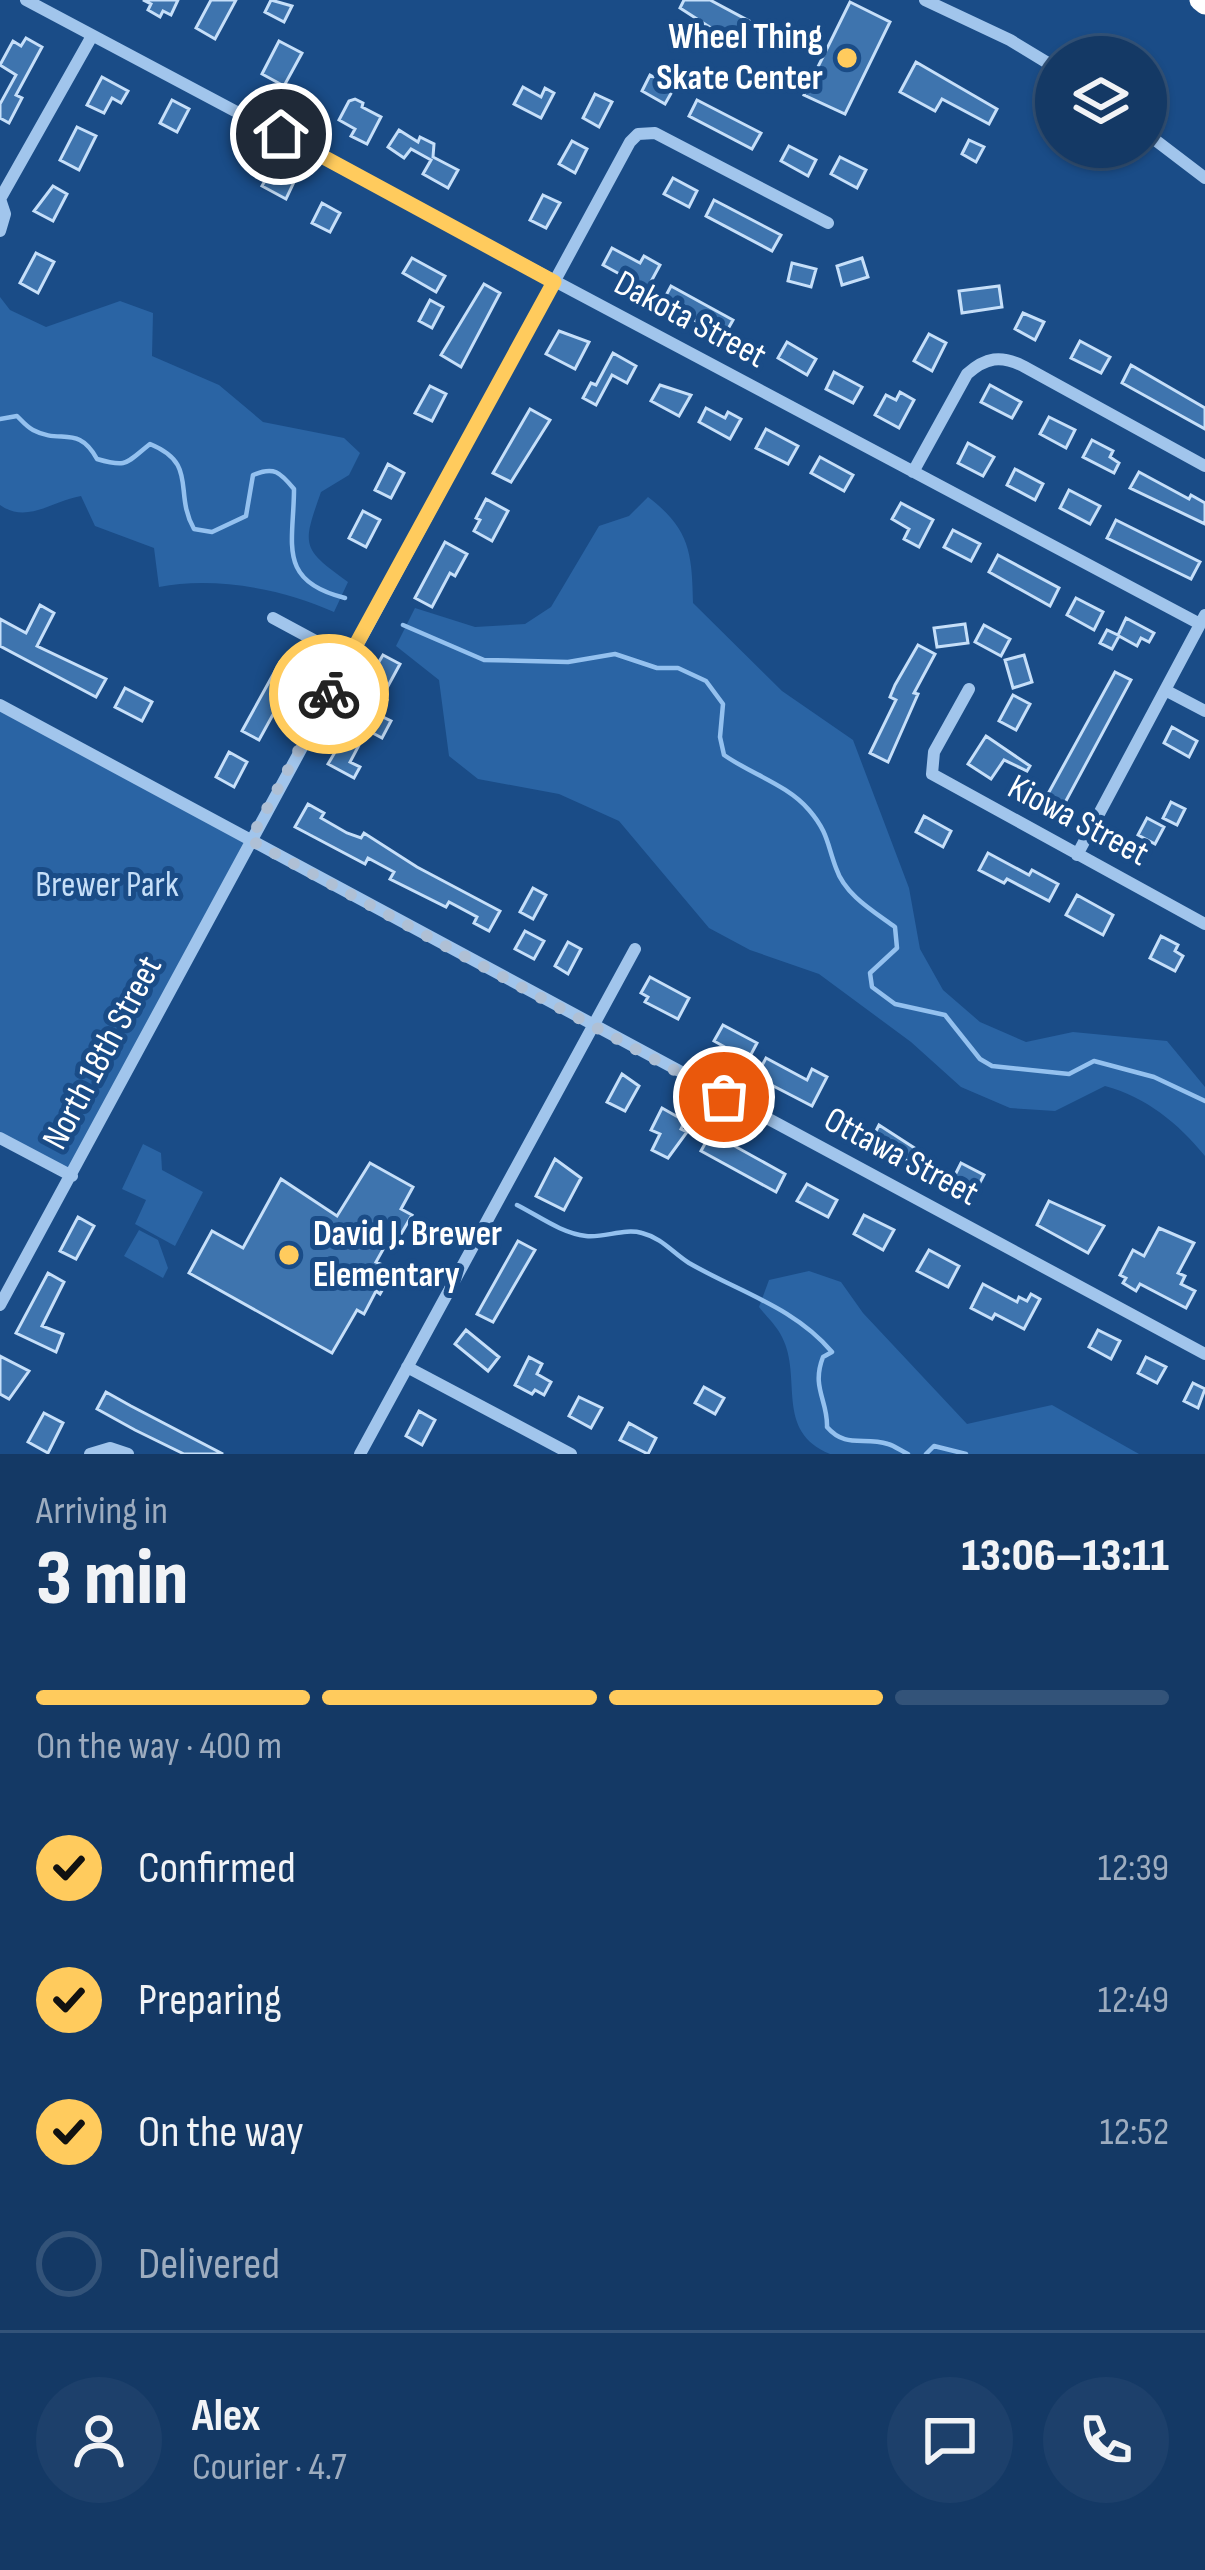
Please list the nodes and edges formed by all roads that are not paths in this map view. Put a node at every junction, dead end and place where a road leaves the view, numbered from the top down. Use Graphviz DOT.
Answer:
graph roads {
  1 [pos="26,0"];
  2 [pos="925,0"];
  3 [pos="92,36"];
  4 [pos="1035,55"];
  5 [pos="1167,149"];
  6 [pos="1205,178"];
  7 [pos="828,224"];
  8 [pos="0,231"];
  9 [pos="554,282"];
  10 [pos="1205,466"];
  11 [pos="913,472"];
  12 [pos="273,618"];
  13 [pos="1203,620"];
  14 [pos="349,659"];
  15 [pos="969,689"];
  16 [pos="1165,690"];
  17 [pos="0,705"];
  18 [pos="1205,711"];
  19 [pos="250,840"];
  20 [pos="1077,856"];
  21 [pos="1205,924"];
  22 [pos="635,949"];
  23 [pos="592,1026"];
  24 [pos="0,1138"];
  25 [pos="72,1176"];
  26 [pos="0,1305"];
  27 [pos="1205,1354"];
  28 [pos="407,1367"];
  29 [pos="90,1454"];
  30 [pos="128,1454"];
  31 [pos="360,1454"];
  32 [pos="571,1454"];
  1 -- 3 [label="street, Dakota Street"];
  2 -- 4 [label="street"];
  3 -- 8 [label="street"];
  3 -- 9 [label="street, Dakota Street"];
  5 -- 6 [label="street"];
  7 -- 9 [label="street, North 18th Street"];
  9 -- 11 [label="street, Dakota Street"];
  9 -- 14 [label="street, North 18th Street"];
  10 -- 11 [label="street"];
  11 -- 13 [label="street, Dakota Street"];
  12 -- 14 [label="street"];
  13 -- 16 [label="street"];
  14 -- 19 [label="street, North 18th Street"];
  15 -- 20 [label="street, Kiowa Street"];
  16 -- 18 [label="street"];
  16 -- 20 [label="street"];
  17 -- 19 [label="street, Ottawa Street"];
  19 -- 23 [label="street, Ottawa Street"];
  19 -- 25 [label="street, North 18th Street"];
  20 -- 21 [label="street, Kiowa Street"];
  22 -- 23 [label="street"];
  23 -- 27 [label="street, Ottawa Street"];
  23 -- 28 [label="street"];
  24 -- 25 [label="street"];
  25 -- 26 [label="street, North 18th Street"];
  28 -- 31 [label="street"];
  28 -- 32 [label="street"];
  29 -- 30 [label="street"];
}
